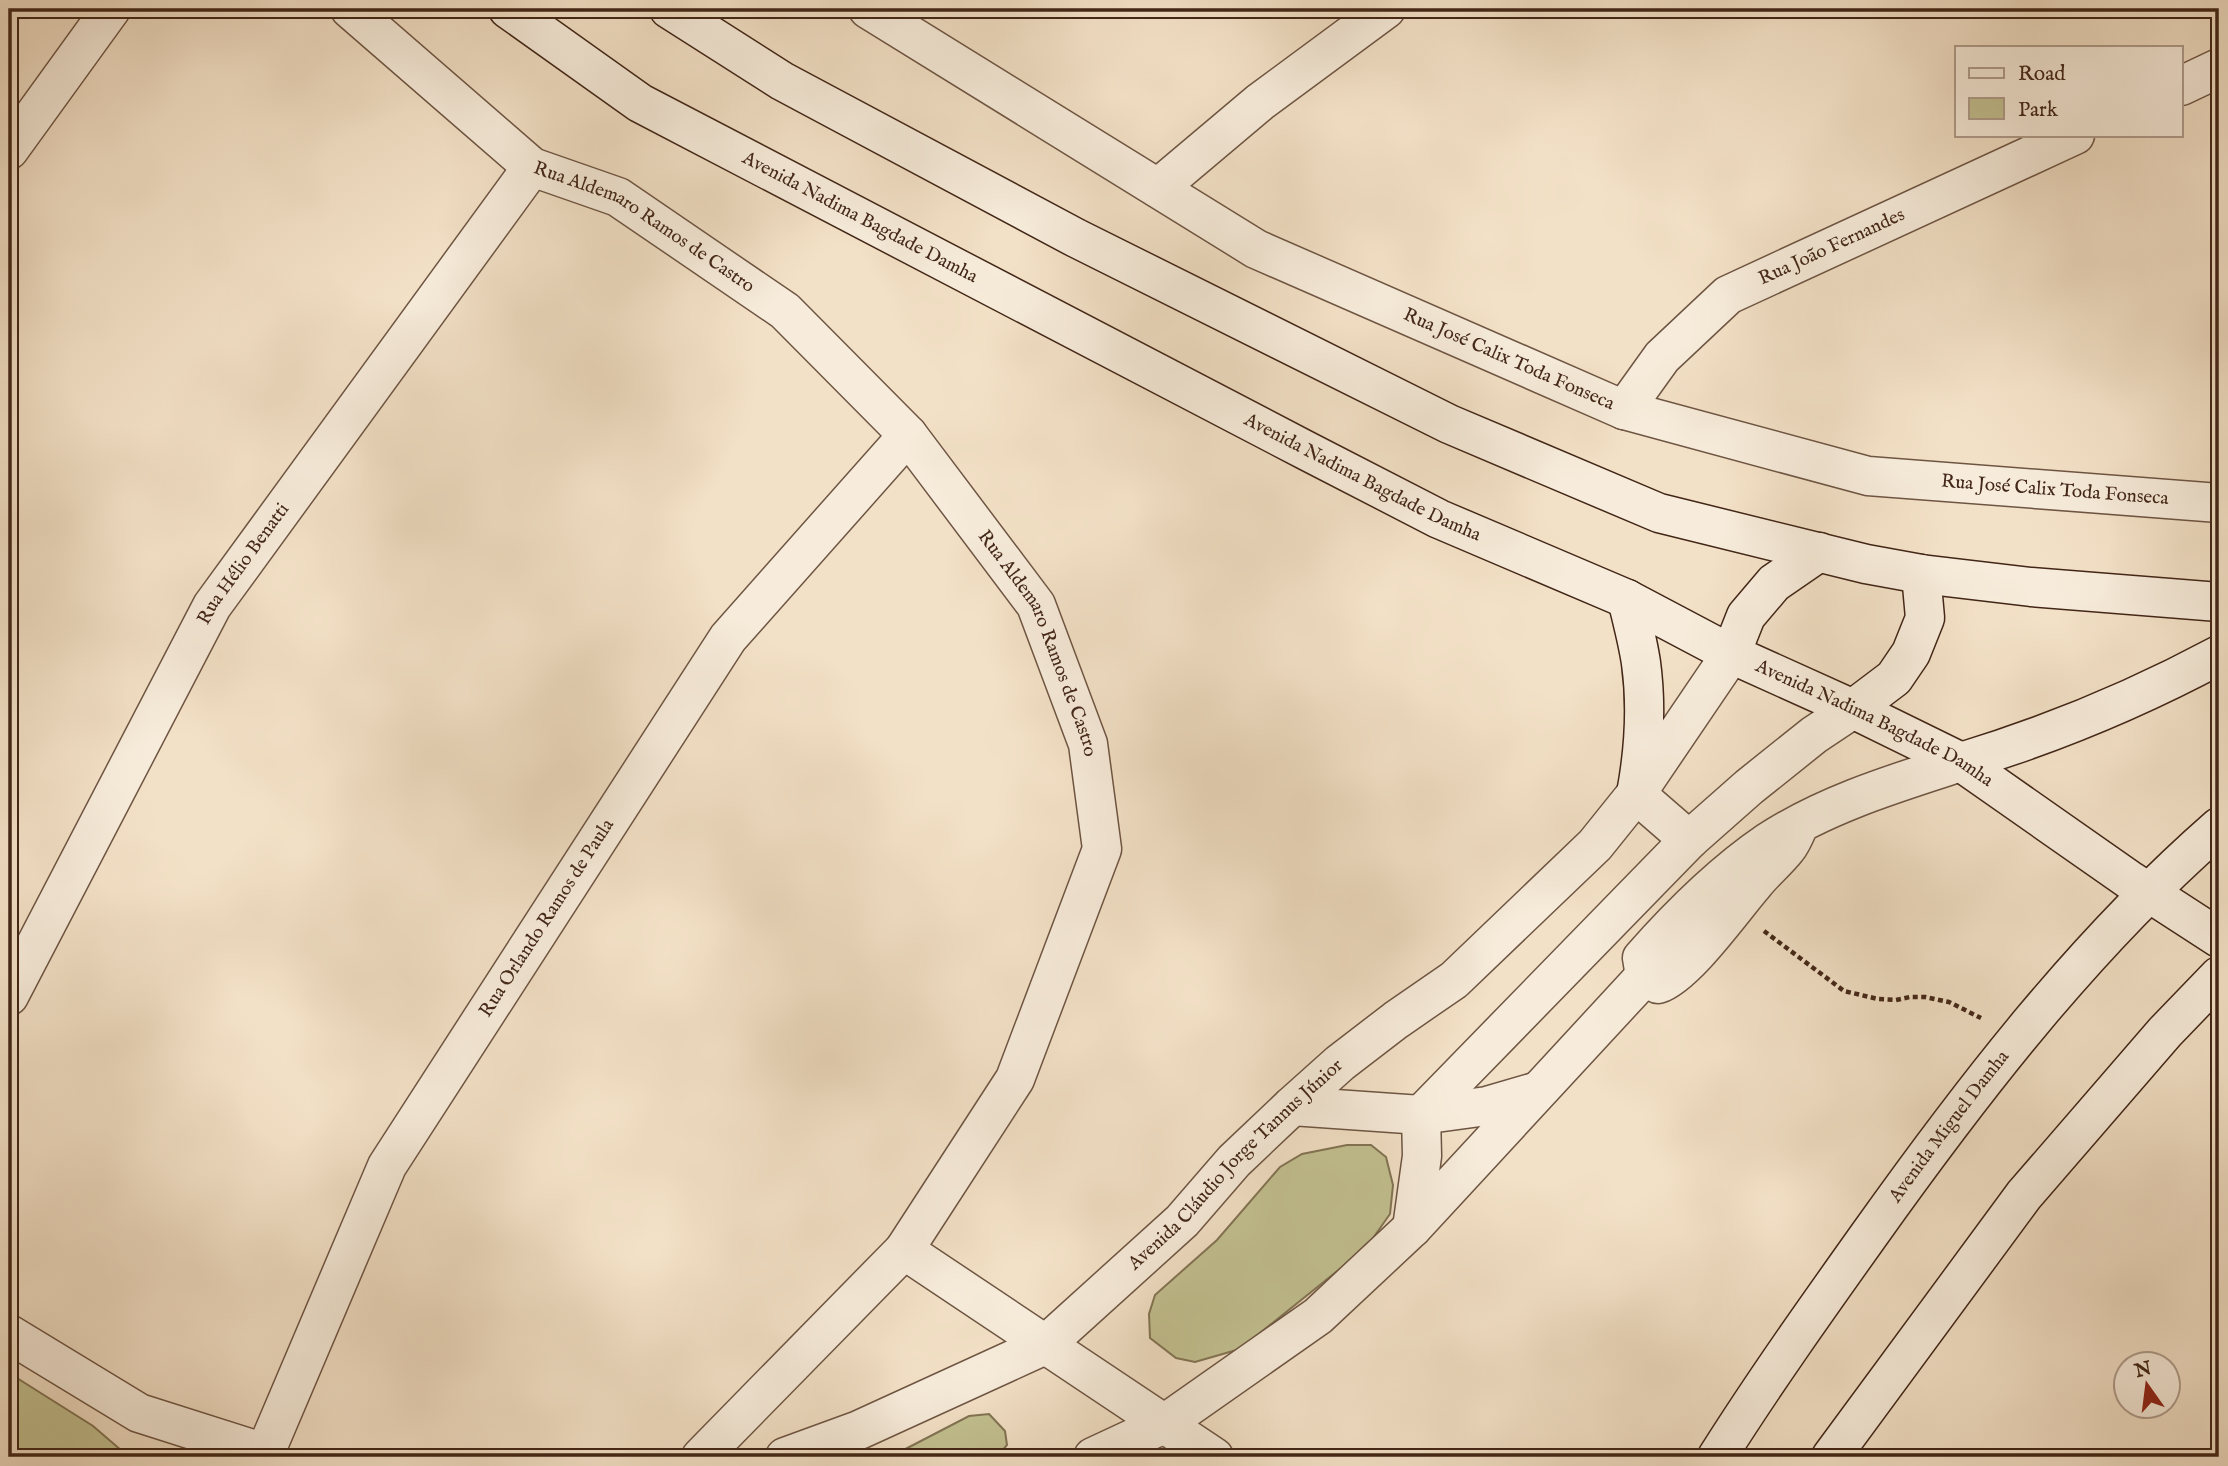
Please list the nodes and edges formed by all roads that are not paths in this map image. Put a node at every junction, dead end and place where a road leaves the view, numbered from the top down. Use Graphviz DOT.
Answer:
graph roads {
  1 [pos="111,9"];
  2 [pos="351,9"];
  3 [pos="509,9"];
  4 [pos="669,9"];
  5 [pos="868,9"];
  6 [pos="1386,9"];
  7 [pos="2219,68"];
  8 [pos="2182,86"];
  9 [pos="2073,136"];
  10 [pos="9,150"];
  11 [pos="532,167"];
  12 [pos="1158,188"];
  13 [pos="1624,410"];
  14 [pos="908,435"];
  15 [pos="2219,503"];
  16 [pos="1819,552"];
  17 [pos="1921,574"];
  18 [pos="1627,599"];
  19 [pos="2219,601"];
  20 [pos="1731,654"];
  21 [pos="2219,655"];
  22 [pos="1853,709"];
  23 [pos="1961,762"];
  24 [pos="1636,794"];
  25 [pos="1800,824"];
  26 [pos="2219,827"];
  27 [pos="1689,840"];
  28 [pos="2150,892"];
  29 [pos="2219,938"];
  30 [pos="1645,976"];
  31 [pos="2219,976"];
  32 [pos="9,996"];
  33 [pos="1537,1091"];
  34 [pos="1292,1107"];
  35 [pos="1422,1115"];
  36 [pos="1412,1228"];
  37 [pos="904,1250"];
  38 [pos="9,1334"];
  39 [pos="1045,1345"];
  40 [pos="1164,1424"];
  41 [pos="270,1456"];
  42 [pos="701,1457"];
  43 [pos="785,1457"];
  44 [pos="1093,1457"];
  45 [pos="1214,1457"];
  46 [pos="1717,1457"];
  47 [pos="1831,1457"];
  1 -- 10 [label="street"];
  2 -- 11 [label="street, Rua Aldemaro Ramos de Castro"];
  3 -- 18 [label="street, Avenida Nadima Bagdade Damha"];
  4 -- 16 [label="street"];
  5 -- 12 [label="street, Rua José Calix Toda Fonseca"];
  6 -- 12 [label="street"];
  7 -- 8 [label="street"];
  9 -- 13 [label="street, Rua João Fernandes"];
  11 -- 14 [label="street, Rua Aldemaro Ramos de Castro"];
  11 -- 32 [label="street, Rua Hélio Benatti"];
  12 -- 13 [label="street, Rua José Calix Toda Fonseca"];
  13 -- 15 [label="street, Rua José Calix Toda Fonseca"];
  14 -- 37 [label="street, Rua Aldemaro Ramos de Castro"];
  14 -- 41 [label="street, Rua Orlando Ramos de Paula"];
  16 -- 17 [label="street"];
  16 -- 20 [label="street"];
  17 -- 19 [label="street"];
  17 -- 22 [label="street"];
  18 -- 20 [label="street, Avenida Nadima Bagdade Damha"];
  18 -- 24 [label="street"];
  20 -- 22 [label="street, Avenida Nadima Bagdade Damha"];
  20 -- 24 [label="street, Avenida Cláudio Jorge Tannus Júnior"];
  21 -- 23 [label="street"];
  22 -- 23 [label="street, Avenida Nadima Bagdade Damha"];
  22 -- 27 [label="street"];
  23 -- 25 [label="street"];
  23 -- 28 [label="street, Avenida Nadima Bagdade Damha"];
  24 -- 27 [label="street"];
  24 -- 34 [label="street, Avenida Cláudio Jorge Tannus Júnior"];
  25 -- 30 [label="street"];
  25 -- 30 [label="street"];
  26 -- 28 [label="street, Avenida Miguel Damha"];
  27 -- 35 [label="street"];
  28 -- 29 [label="street, Avenida Nadima Bagdade Damha"];
  28 -- 46 [label="street, Avenida Miguel Damha"];
  30 -- 33 [label="street"];
  31 -- 47 [label="street"];
  33 -- 35 [label="street"];
  33 -- 36 [label="street"];
  34 -- 35 [label="street"];
  34 -- 39 [label="street, Avenida Cláudio Jorge Tannus Júnior"];
  35 -- 36 [label="street"];
  36 -- 40 [label="street"];
  37 -- 39 [label="street"];
  37 -- 42 [label="street, Rua Aldemaro Ramos de Castro"];
  38 -- 41 [label="street"];
  39 -- 40 [label="street"];
  39 -- 43 [label="street, Avenida Cláudio Jorge Tannus Júnior"];
  40 -- 44 [label="street"];
  40 -- 45 [label="street"];
}
